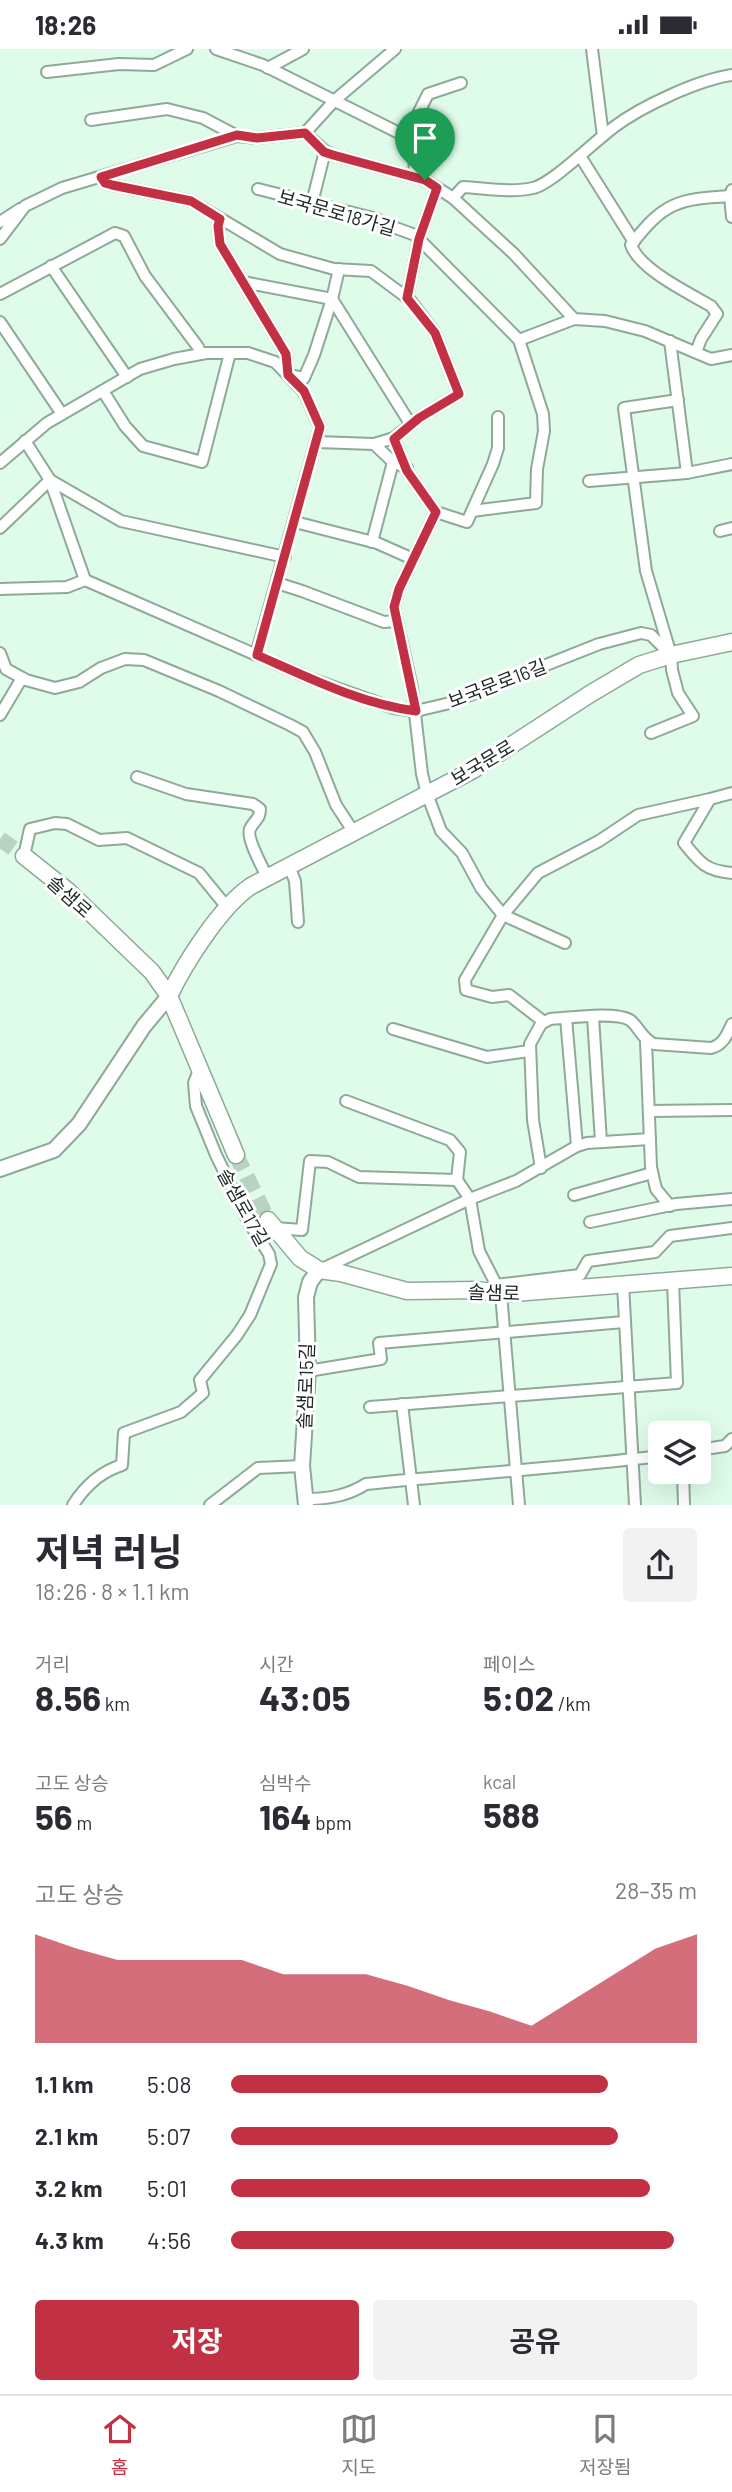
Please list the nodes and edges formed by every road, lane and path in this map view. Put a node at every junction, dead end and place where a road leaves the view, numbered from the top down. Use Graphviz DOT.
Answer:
graph roads {
  1 [pos="187,49"];
  2 [pos="216,49"];
  3 [pos="303,49"];
  4 [pos="395,49"];
  5 [pos="592,49"];
  6 [pos="268,68"];
  7 [pos="47,72"];
  8 [pos="732,75"];
  9 [pos="461,83"];
  10 [pos="335,100"];
  11 [pos="91,120"];
  12 [pos="305,133"];
  13 [pos="237,135"];
  14 [pos="412,135"];
  15 [pos="603,136"];
  16 [pos="324,152"];
  17 [pos="580,156"];
  18 [pos="101,177"];
  19 [pos="415,177"];
  20 [pos="437,188"];
  21 [pos="258,189"];
  22 [pos="731,193"];
  23 [pos="453,198"];
  24 [pos="312,203"];
  25 [pos="25,206"];
  26 [pos="732,217"];
  27 [pos="220,219"];
  28 [pos="0,222"];
  29 [pos="0,239"];
  30 [pos="419,239"];
  31 [pos="634,242"];
  32 [pos="51,266"];
  33 [pos="339,269"];
  34 [pos="243,282"];
  35 [pos="0,294"];
  36 [pos="407,298"];
  37 [pos="332,299"];
  38 [pos="574,319"];
  39 [pos="0,322"];
  40 [pos="519,340"];
  41 [pos="670,341"];
  42 [pos="696,352"];
  43 [pos="230,353"];
  44 [pos="201,354"];
  45 [pos="732,355"];
  46 [pos="288,375"];
  47 [pos="127,377"];
  48 [pos="103,391"];
  49 [pos="678,400"];
  50 [pos="62,414"];
  51 [pos="498,417"];
  52 [pos="411,425"];
  53 [pos="394,439"];
  54 [pos="25,440"];
  55 [pos="317,442"];
  56 [pos="374,444"];
  57 [pos="393,462"];
  58 [pos="0,463"];
  59 [pos="732,464"];
  60 [pos="407,468"];
  61 [pos="687,473"];
  62 [pos="632,477"];
  63 [pos="50,480"];
  64 [pos="589,481"];
  65 [pos="472,511"];
  66 [pos="436,512"];
  67 [pos="295,522"];
  68 [pos="0,528"];
  69 [pos="732,528"];
  70 [pos="720,531"];
  71 [pos="372,542"];
  72 [pos="285,557"];
  73 [pos="413,559"];
  74 [pos="85,580"];
  75 [pos="277,583"];
  76 [pos="0,589"];
  77 [pos="396,621"];
  78 [pos="732,642"];
  79 [pos="0,653"];
  80 [pos="257,655"];
  81 [pos="671,655"];
  82 [pos="22,678"];
  83 [pos="416,711"];
  84 [pos="0,715"];
  85 [pos="651,733"];
  86 [pos="137,777"];
  87 [pos="732,793"];
  88 [pos="427,794"];
  89 [pos="710,799"];
  90 [pos="353,831"];
  91 [pos="24,856"];
  92 [pos="289,866"];
  93 [pos="732,873"];
  94 [pos="267,877"];
  95 [pos="226,906"];
  96 [pos="502,914"];
  97 [pos="298,922"];
  98 [pos="565,943"];
  99 [pos="169,996"];
  100 [pos="593,1017"];
  101 [pos="566,1018"];
  102 [pos="544,1022"];
  103 [pos="732,1024"];
  104 [pos="393,1029"];
  105 [pos="646,1041"];
  106 [pos="529,1051"];
  107 [pos="199,1070"];
  108 [pos="346,1101"];
  109 [pos="732,1109"];
  110 [pos="649,1111"];
  111 [pos="650,1139"];
  112 [pos="601,1142"];
  113 [pos="577,1146"];
  114 [pos="236,1155"];
  115 [pos="541,1168"];
  116 [pos="0,1169"];
  117 [pos="652,1173"];
  118 [pos="457,1179"];
  119 [pos="574,1195"];
  120 [pos="470,1199"];
  121 [pos="732,1199"];
  122 [pos="670,1206"];
  123 [pos="590,1222"];
  124 [pos="271,1224"];
  125 [pos="732,1229"];
  126 [pos="319,1270"];
  127 [pos="732,1276"];
  128 [pos="673,1281"];
  129 [pos="623,1284"];
  130 [pos="498,1289"];
  131 [pos="624,1322"];
  132 [pos="505,1332"];
  133 [pos="308,1371"];
  134 [pos="627,1386"];
  135 [pos="510,1397"];
  136 [pos="402,1404"];
  137 [pos="370,1406"];
  138 [pos="732,1439"];
  139 [pos="711,1448"];
  140 [pos="648,1457"];
  141 [pos="632,1459"];
  142 [pos="302,1466"];
  143 [pos="517,1469"];
  144 [pos="412,1480"];
  145 [pos="684,1484"];
  146 [pos="306,1504"];
  147 [pos="73,1505"];
  148 [pos="210,1505"];
  149 [pos="414,1505"];
  150 [pos="519,1505"];
  151 [pos="635,1505"];
  152 [pos="684,1505"];
  1 -- 7 [label="street"];
  2 -- 6 [label="street"];
  3 -- 6 [label="street"];
  4 -- 10 [label="street"];
  5 -- 15 [label="street"];
  6 -- 10 [label="street"];
  8 -- 15 [label="street"];
  9 -- 14 [label="street"];
  10 -- 12 [label="street"];
  10 -- 14 [label="street"];
  11 -- 13 [label="street"];
  12 -- 13 [label="street"];
  12 -- 16 [label="street"];
  13 -- 18 [label="street"];
  14 -- 19 [label="street"];
  15 -- 17 [label="street"];
  16 -- 19 [label="street"];
  16 -- 24 [label="street"];
  17 -- 23 [label="street"];
  17 -- 31 [label="street"];
  18 -- 25 [label="street"];
  18 -- 27 [label="street"];
  19 -- 20 [label="street"];
  20 -- 23 [label="street"];
  20 -- 30 [label="street"];
  21 -- 24 [label="street, 보국문로18가길"];
  22 -- 26 [label="street"];
  22 -- 31 [label="street"];
  23 -- 38 [label="street"];
  24 -- 30 [label="street, 보국문로18가길"];
  25 -- 28 [label="street"];
  25 -- 29 [label="street"];
  27 -- 33 [label="street"];
  27 -- 34 [label="street"];
  30 -- 36 [label="street"];
  30 -- 40 [label="street, 보국문로18가길"];
  31 -- 42 [label="street"];
  32 -- 35 [label="street"];
  32 -- 44 [label="street"];
  32 -- 47 [label="street"];
  33 -- 36 [label="street"];
  33 -- 37 [label="street"];
  34 -- 37 [label="street"];
  34 -- 46 [label="street"];
  36 -- 52 [label="street"];
  37 -- 46 [label="street"];
  37 -- 52 [label="street"];
  38 -- 40 [label="street"];
  38 -- 41 [label="street"];
  39 -- 50 [label="street"];
  40 -- 65 [label="street, 보국문로18가길"];
  41 -- 42 [label="street"];
  41 -- 49 [label="street"];
  42 -- 45 [label="street"];
  43 -- 44 [label="street"];
  43 -- 46 [label="street"];
  43 -- 48 [label="street"];
  44 -- 47 [label="street"];
  46 -- 55 [label="street"];
  47 -- 48 [label="street"];
  48 -- 50 [label="street"];
  49 -- 61 [label="street"];
  49 -- 62 [label="street"];
  50 -- 54 [label="street"];
  51 -- 65 [label="street"];
  52 -- 53 [label="street"];
  53 -- 56 [label="street"];
  53 -- 60 [label="street"];
  54 -- 58 [label="street"];
  54 -- 63 [label="street"];
  55 -- 56 [label="street"];
  55 -- 67 [label="street"];
  56 -- 57 [label="street"];
  57 -- 60 [label="street"];
  57 -- 71 [label="street"];
  59 -- 61 [label="street"];
  60 -- 66 [label="street"];
  61 -- 62 [label="street"];
  62 -- 64 [label="street"];
  62 -- 81 [label="street"];
  63 -- 68 [label="street"];
  63 -- 72 [label="street"];
  63 -- 74 [label="street"];
  65 -- 66 [label="street"];
  66 -- 73 [label="street"];
  67 -- 71 [label="street"];
  67 -- 72 [label="street"];
  69 -- 70 [label="street"];
  71 -- 73 [label="street"];
  72 -- 75 [label="street"];
  73 -- 77 [label="street"];
  74 -- 76 [label="street"];
  74 -- 80 [label="street, 보국문로16길"];
  75 -- 77 [label="street"];
  75 -- 80 [label="street"];
  77 -- 83 [label="street"];
  78 -- 81 [label="main road, 보국문로"];
  79 -- 82 [label="street"];
  80 -- 83 [label="street, 보국문로16길"];
  81 -- 83 [label="street, 보국문로16길"];
  81 -- 85 [label="street"];
  81 -- 88 [label="main road, 보국문로"];
  82 -- 84 [label="street"];
  82 -- 90 [label="street"];
  83 -- 88 [label="street"];
  86 -- 94 [label="street"];
  87 -- 89 [label="street"];
  88 -- 90 [label="main road, 보국문로"];
  88 -- 96 [label="street"];
  89 -- 93 [label="street"];
  89 -- 96 [label="street"];
  90 -- 92 [label="main road, 보국문로"];
  91 -- 95 [label="street"];
  91 -- 99 [label="main road, 솔샘로"];
  92 -- 94 [label="main road, 보국문로"];
  92 -- 97 [label="street"];
  94 -- 95 [label="main road, 보국문로"];
  95 -- 99 [label="main road, 보국문로"];
  96 -- 98 [label="street"];
  96 -- 102 [label="street"];
  99 -- 107 [label="main road, 솔샘로"];
  99 -- 116 [label="street, 보국문로"];
  100 -- 101 [label="street"];
  100 -- 105 [label="street"];
  100 -- 112 [label="street"];
  101 -- 102 [label="street"];
  101 -- 113 [label="street"];
  102 -- 106 [label="street"];
  103 -- 105 [label="street"];
  104 -- 106 [label="street"];
  105 -- 110 [label="street"];
  106 -- 115 [label="street"];
  107 -- 114 [label="main road, 솔샘로"];
  107 -- 147 [label="street, 솔샘로17길"];
  108 -- 118 [label="street"];
  109 -- 110 [label="street"];
  110 -- 111 [label="street"];
  111 -- 112 [label="street"];
  111 -- 117 [label="street"];
  112 -- 113 [label="street"];
  113 -- 115 [label="street"];
  115 -- 120 [label="street"];
  117 -- 119 [label="street"];
  117 -- 122 [label="street"];
  118 -- 120 [label="street"];
  118 -- 124 [label="street, 솔샘로"];
  120 -- 126 [label="street"];
  120 -- 130 [label="street"];
  121 -- 122 [label="street"];
  122 -- 123 [label="street"];
  124 -- 126 [label="main road, 솔샘로"];
  125 -- 130 [label="street"];
  126 -- 130 [label="main road, 솔샘로"];
  126 -- 133 [label="street, 솔샘로15길"];
  127 -- 128 [label="main road, 솔샘로"];
  128 -- 129 [label="main road, 솔샘로"];
  128 -- 134 [label="street"];
  129 -- 130 [label="main road, 솔샘로"];
  129 -- 131 [label="street"];
  130 -- 132 [label="street"];
  131 -- 132 [label="street"];
  131 -- 134 [label="street"];
  132 -- 133 [label="street"];
  132 -- 135 [label="street"];
  133 -- 142 [label="street, 솔샘로15길"];
  134 -- 135 [label="street"];
  134 -- 141 [label="street"];
  135 -- 136 [label="street"];
  135 -- 143 [label="street"];
  136 -- 137 [label="street"];
  136 -- 144 [label="street"];
  138 -- 139 [label="street"];
  140 -- 141 [label="street"];
  141 -- 143 [label="street"];
  141 -- 151 [label="street"];
  142 -- 146 [label="street, 솔샘로15길"];
  142 -- 148 [label="street"];
  143 -- 144 [label="street"];
  143 -- 150 [label="street"];
  144 -- 146 [label="street"];
  144 -- 149 [label="street"];
  145 -- 152 [label="street"];
}
